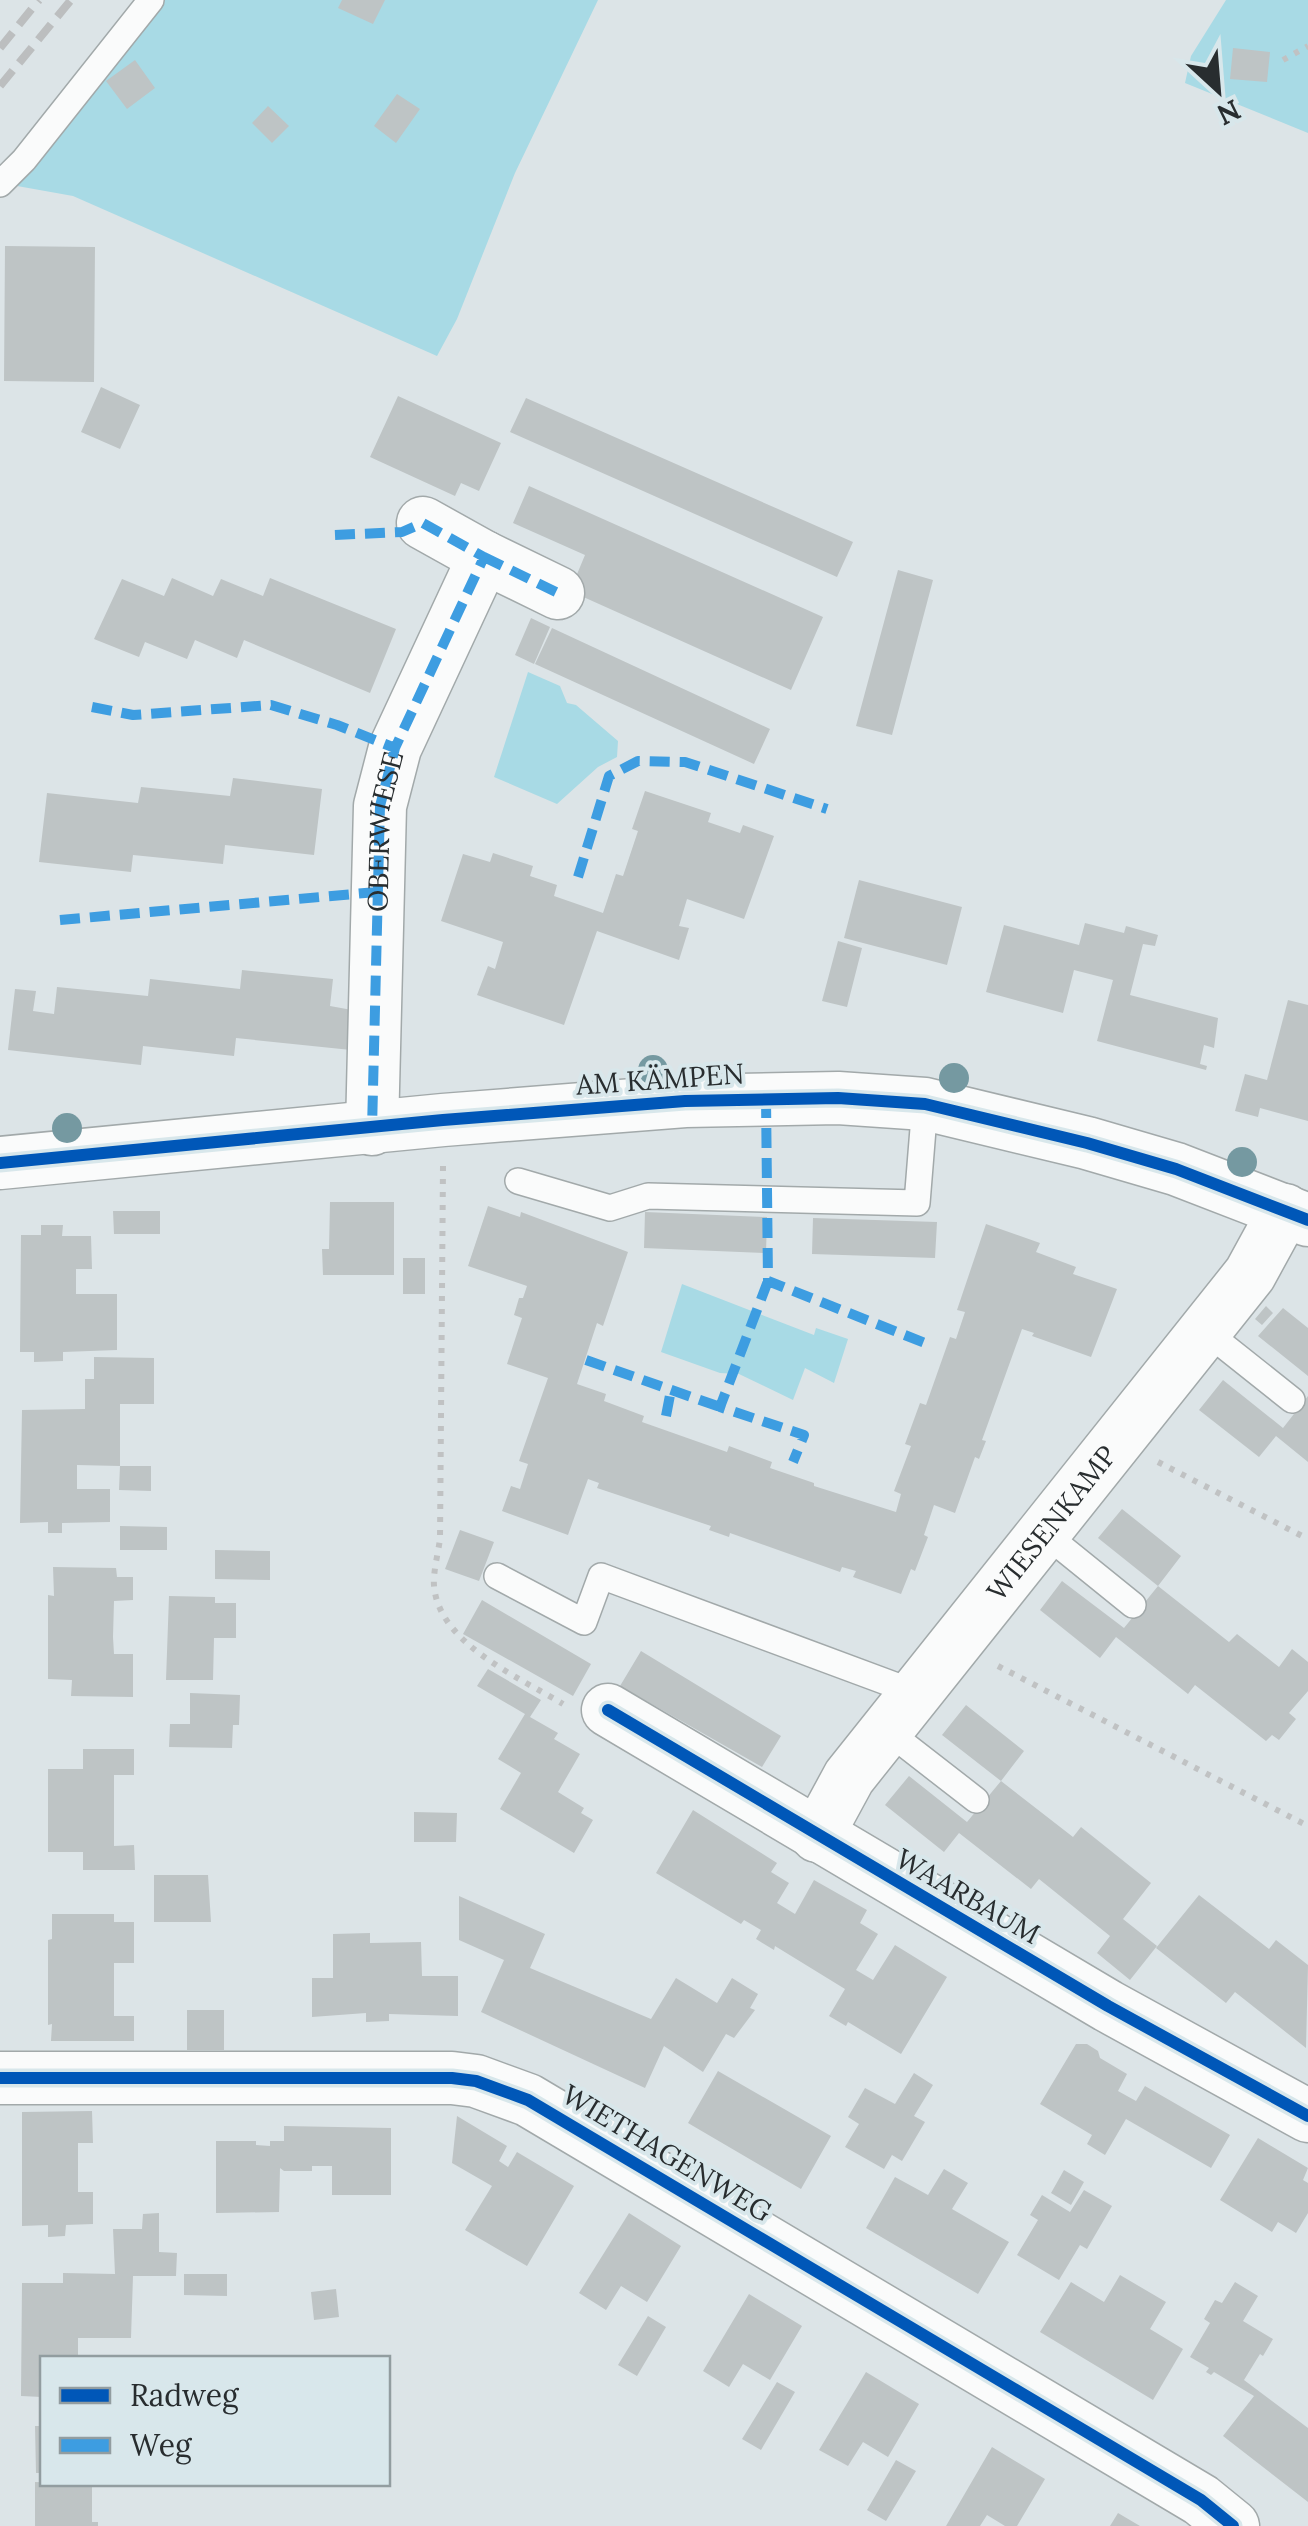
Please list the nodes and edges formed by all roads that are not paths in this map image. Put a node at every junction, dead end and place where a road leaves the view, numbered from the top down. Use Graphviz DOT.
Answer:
graph roads {
  1 [pos="151,0"];
  2 [pos="0,184"];
  3 [pos="423,523"];
  4 [pos="484,556"];
  5 [pos="558,593"];
  6 [pos="924,1104"];
  7 [pos="372,1129"];
  8 [pos="0,1164"];
  9 [pos="518,1181"];
  10 [pos="1296,1215"];
  11 [pos="1204,1330"];
  12 [pos="1292,1400"];
  13 [pos="1044,1533"];
  14 [pos="497,1576"];
  15 [pos="1132,1605"];
  16 [pos="608,1710"];
  17 [pos="901,1712"];
  18 [pos="976,1800"];
  19 [pos="817,1836"];
  20 [pos="0,2078"];
  21 [pos="1308,2116"];
  22 [pos="1233,2526"];
  1 -- 2 [label="lane"];
  3 -- 4 [label="street"];
  4 -- 5 [label="street"];
  4 -- 7 [label="street, OBERWIESE"];
  6 -- 7 [label="street, AM KÄMPEN"];
  6 -- 9 [label="lane"];
  6 -- 10 [label="street, AM KÄMPEN"];
  7 -- 8 [label="street, AM KÄMPEN"];
  10 -- 11 [label="street, WIESENKAMP"];
  11 -- 12 [label="lane"];
  11 -- 13 [label="street, WIESENKAMP"];
  13 -- 15 [label="lane"];
  13 -- 17 [label="street, WIESENKAMP"];
  14 -- 17 [label="lane"];
  16 -- 19 [label="street, WAARBAUM"];
  17 -- 18 [label="lane"];
  17 -- 19 [label="street, WIESENKAMP"];
  19 -- 21 [label="street, WAARBAUM"];
  20 -- 22 [label="street, WIETHAGENWEG"];
}
